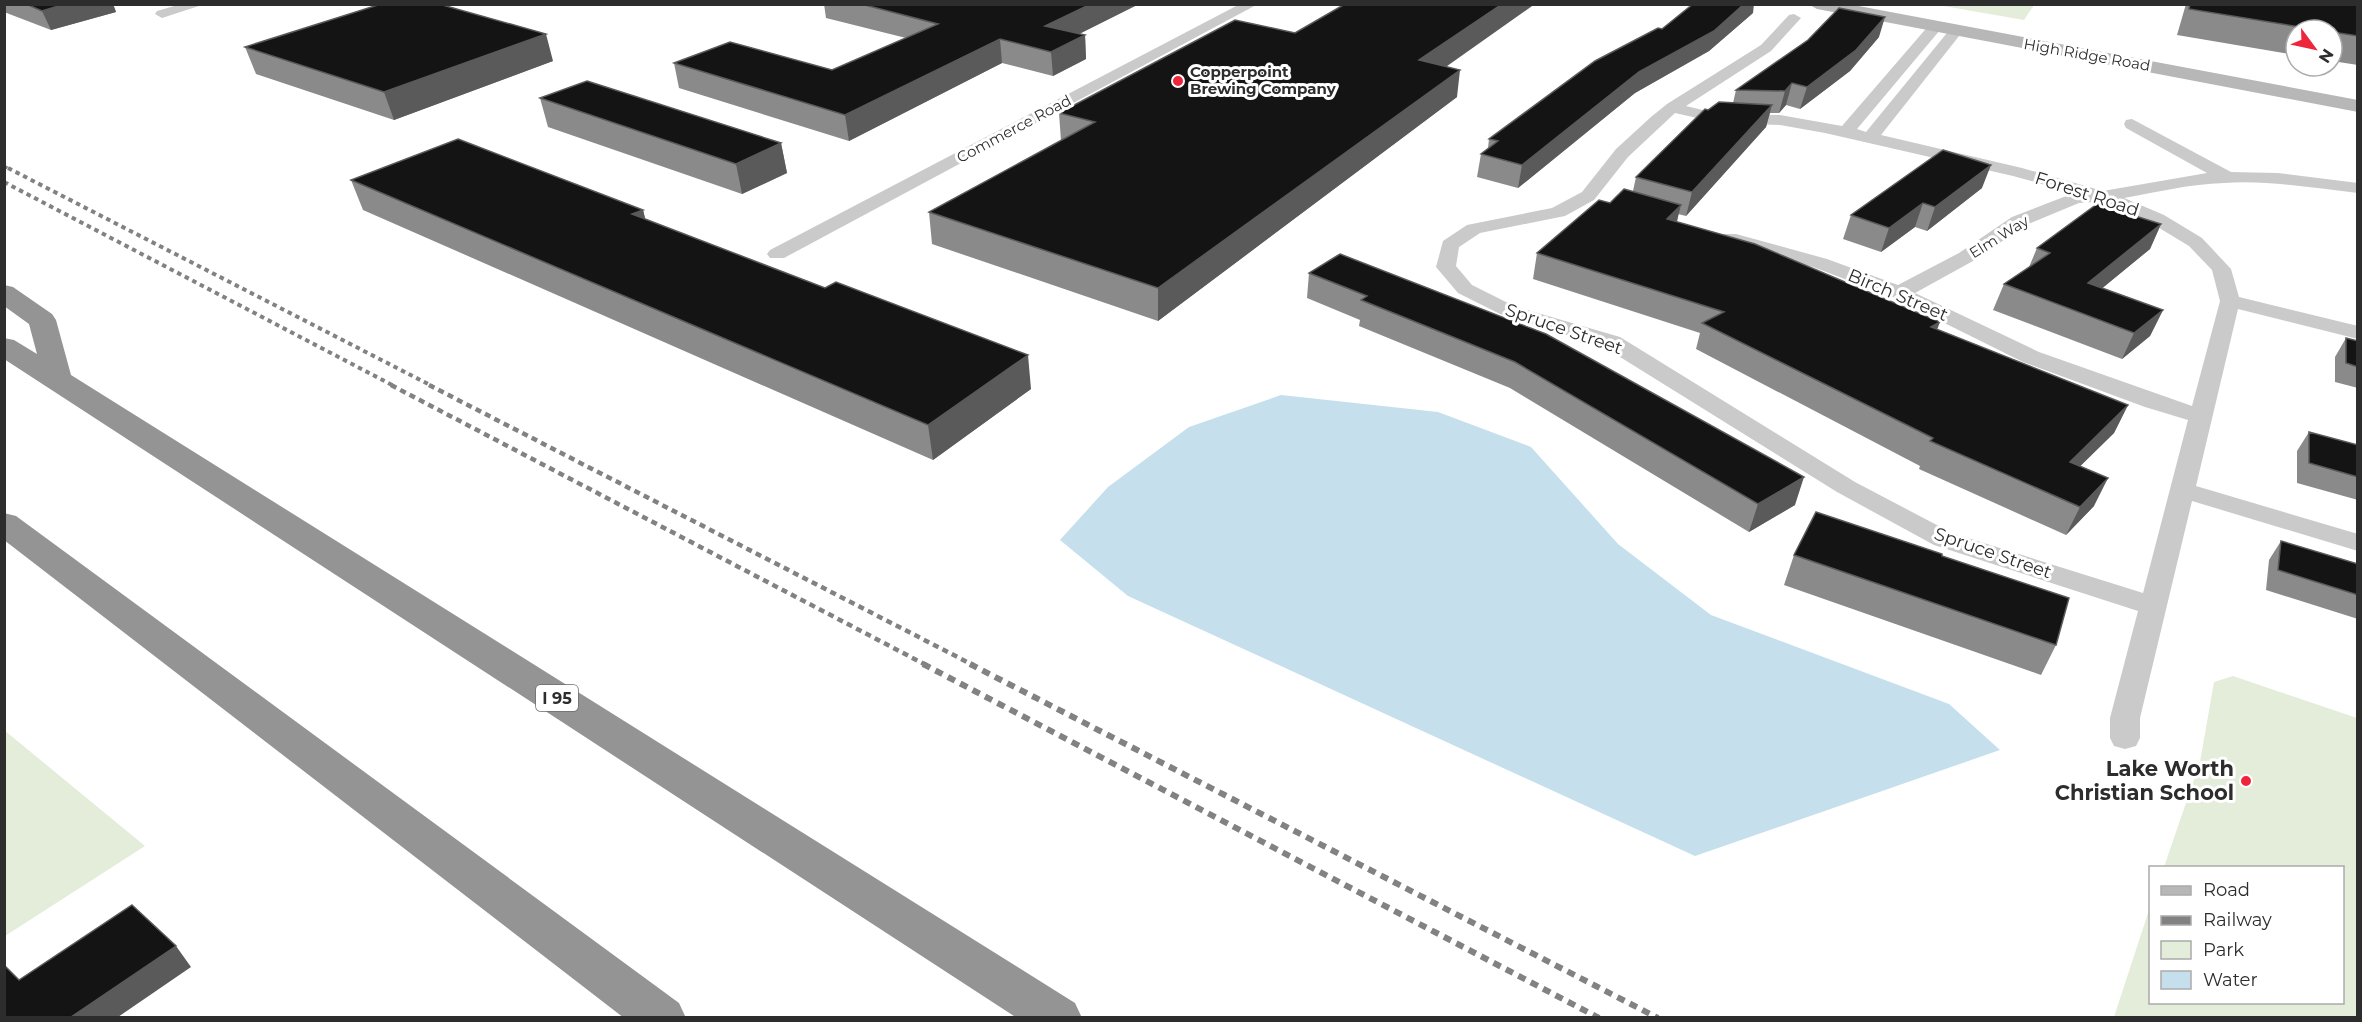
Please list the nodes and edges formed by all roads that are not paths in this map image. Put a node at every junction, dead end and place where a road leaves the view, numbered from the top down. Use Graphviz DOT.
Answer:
graph roads {
  1 [pos="198,4"];
  2 [pos="1251,4"];
  3 [pos="1817,4"];
  4 [pos="162,14"];
  5 [pos="1794,18"];
  6 [pos="1935,27"];
  7 [pos="1956,31"];
  8 [pos="1889,81"];
  9 [pos="1912,86"];
  10 [pos="2358,106"];
  11 [pos="1673,107"];
  12 [pos="2132,124"];
  13 [pos="1845,133"];
  14 [pos="1870,138"];
  15 [pos="2227,177"];
  16 [pos="2358,189"];
  17 [pos="1588,196"];
  18 [pos="2103,196"];
  19 [pos="1609,202"];
  20 [pos="1705,231"];
  21 [pos="777,254"];
  22 [pos="4,293"];
  23 [pos="1899,293"];
  24 [pos="2230,301"];
  25 [pos="2358,333"];
  26 [pos="4,346"];
  27 [pos="57,379"];
  28 [pos="2201,416"];
  29 [pos="2181,489"];
  30 [pos="4,523"];
  31 [pos="2358,543"];
  32 [pos="2152,606"];
  33 [pos="2125,738"];
  34 [pos="662,1017"];
  35 [pos="1058,1017"];
  1 -- 4 [label="street"];
  2 -- 21 [label="street, Commerce Road"];
  3 -- 6 [label="street, High Ridge Road"];
  5 -- 11 [label="street, Spruce Street"];
  6 -- 7 [label="street, High Ridge Road"];
  6 -- 8 [label="street"];
  7 -- 9 [label="street"];
  7 -- 10 [label="street, High Ridge Road"];
  8 -- 9 [label="street"];
  8 -- 13 [label="street"];
  9 -- 14 [label="street"];
  11 -- 13 [label="street, Forest Road"];
  11 -- 17 [label="street, Spruce Street"];
  12 -- 15 [label="street"];
  13 -- 14 [label="street, Forest Road"];
  14 -- 18 [label="street, Forest Road"];
  15 -- 16 [label="street, Elm Way"];
  15 -- 18 [label="street, Elm Way"];
  17 -- 19 [label="street"];
  17 -- 32 [label="street, Spruce Street"];
  18 -- 23 [label="street, Elm Way"];
  18 -- 24 [label="street, Forest Road"];
  20 -- 23 [label="street, Birch Street"];
  22 -- 27 [label="highway"];
  23 -- 28 [label="street, Birch Street"];
  24 -- 25 [label="street"];
  24 -- 28 [label="street, Forest Road"];
  26 -- 27 [label="highway, I 95"];
  27 -- 35 [label="highway, I 95"];
  28 -- 29 [label="street, Forest Road"];
  29 -- 31 [label="street"];
  29 -- 32 [label="street, Forest Road"];
  30 -- 34 [label="highway"];
  32 -- 33 [label="street, Forest Road"];
}
